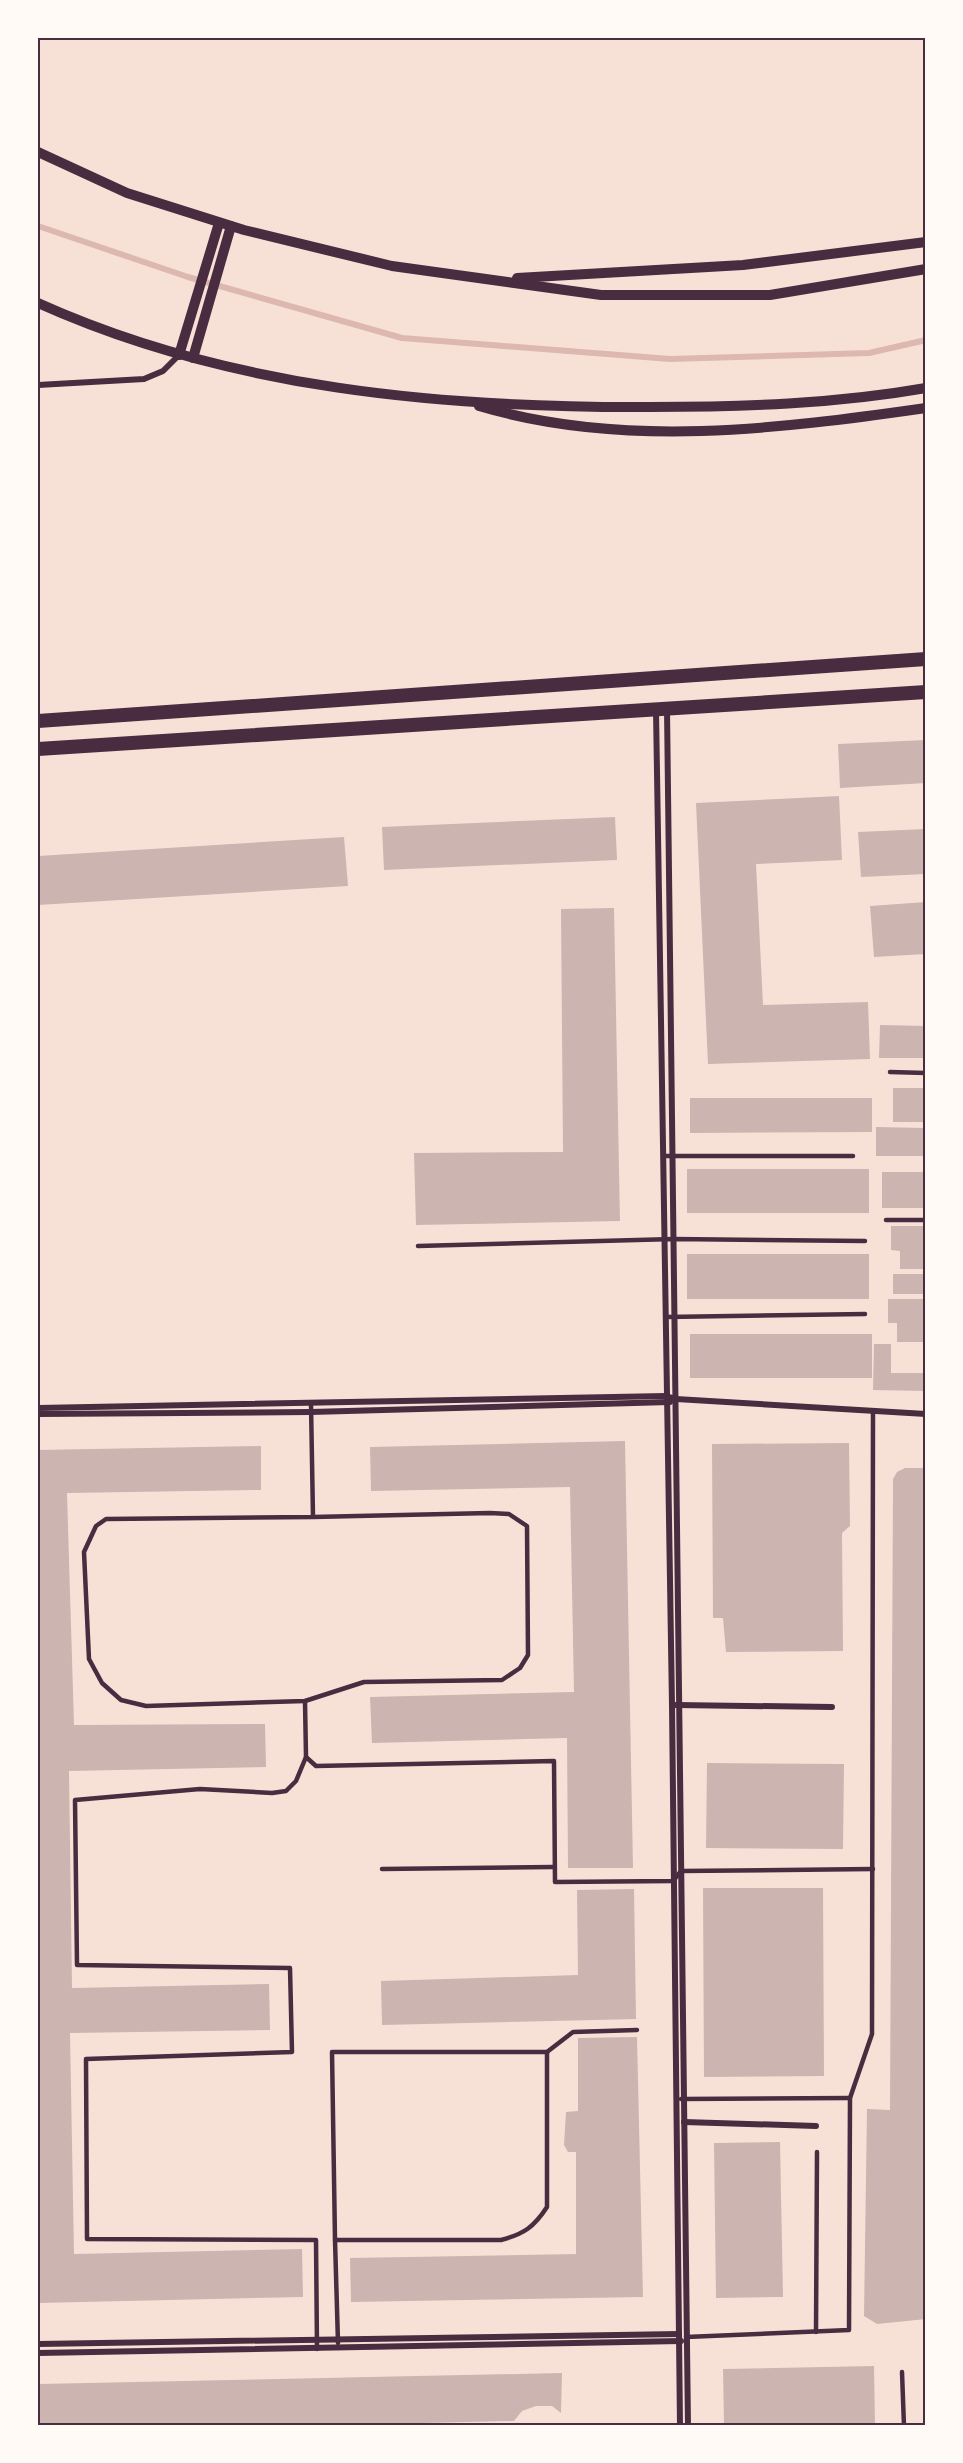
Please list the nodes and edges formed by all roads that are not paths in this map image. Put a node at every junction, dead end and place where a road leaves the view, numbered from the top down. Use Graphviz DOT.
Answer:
graph roads {
  1 [pos="38,152"];
  2 [pos="219,223"];
  3 [pos="231,226"];
  4 [pos="926,242"];
  5 [pos="926,269"];
  6 [pos="480,278"];
  7 [pos="38,303"];
  8 [pos="179,355"];
  9 [pos="192,358"];
  10 [pos="38,385"];
  11 [pos="926,387"];
  12 [pos="459,400"];
  13 [pos="926,408"];
  14 [pos="926,659"];
  15 [pos="926,692"];
  16 [pos="662,709"];
  17 [pos="38,721"];
  18 [pos="38,748"];
  19 [pos="890,1072"];
  20 [pos="926,1073"];
  21 [pos="663,1156"];
  22 [pos="674,1156"];
  23 [pos="853,1156"];
  24 [pos="886,1220"];
  25 [pos="926,1220"];
  26 [pos="664,1239"];
  27 [pos="674,1239"];
  28 [pos="865,1241"];
  29 [pos="418,1246"];
  30 [pos="865,1314"];
  31 [pos="666,1317"];
  32 [pos="676,1317"];
  33 [pos="666,1396"];
  34 [pos="676,1399"];
  35 [pos="666,1404"];
  36 [pos="38,1408"];
  37 [pos="311,1408"];
  38 [pos="873,1411"];
  39 [pos="38,1414"];
  40 [pos="926,1414"];
  41 [pos="313,1517"];
  42 [pos="305,1701"];
  43 [pos="676,1705"];
  44 [pos="832,1707"];
  45 [pos="306,1757"];
  46 [pos="553,1868"];
  47 [pos="382,1869"];
  48 [pos="873,1869"];
  49 [pos="681,1871"];
  50 [pos="673,1881"];
  51 [pos="636,2030"];
  52 [pos="547,2052"];
  53 [pos="849,2098"];
  54 [pos="676,2099"];
  55 [pos="685,2099"];
  56 [pos="677,2122"];
  57 [pos="686,2122"];
  58 [pos="816,2126"];
  59 [pos="817,2152"];
  60 [pos="335,2240"];
  61 [pos="816,2332"];
  62 [pos="678,2333"];
  63 [pos="686,2337"];
  64 [pos="338,2339"];
  65 [pos="316,2340"];
  66 [pos="678,2343"];
  67 [pos="38,2344"];
  68 [pos="338,2348"];
  69 [pos="317,2349"];
  70 [pos="38,2353"];
  71 [pos="902,2372"];
  72 [pos="680,2426"];
  73 [pos="688,2426"];
  74 [pos="904,2426"];
  1 -- 2 [label="street"];
  2 -- 3 [label="street"];
  2 -- 8 [label="street"];
  3 -- 6 [label="street"];
  3 -- 9 [label="street"];
  4 -- 6 [label="street"];
  5 -- 6 [label="street"];
  7 -- 8 [label="street"];
  8 -- 9 [label="street"];
  8 -- 10 [label="street"];
  9 -- 12 [label="street"];
  11 -- 12 [label="street"];
  12 -- 13 [label="street"];
  14 -- 17 [label="main road"];
  15 -- 16 [label="main road"];
  16 -- 18 [label="main road"];
  16 -- 21 [label="street"];
  16 -- 22 [label="street"];
  19 -- 20 [label="lane"];
  21 -- 22 [label="lane"];
  21 -- 26 [label="street"];
  22 -- 23 [label="lane"];
  22 -- 27 [label="street"];
  24 -- 25 [label="lane"];
  26 -- 27 [label="lane"];
  26 -- 29 [label="lane"];
  26 -- 31 [label="street"];
  27 -- 28 [label="lane"];
  27 -- 32 [label="street"];
  30 -- 32 [label="lane"];
  31 -- 32 [label="lane"];
  31 -- 33 [label="street"];
  32 -- 34 [label="street"];
  33 -- 34 [label="street"];
  33 -- 35 [label="street"];
  33 -- 37 [label="street"];
  34 -- 35 [label="street"];
  34 -- 38 [label="street"];
  34 -- 43 [label="street"];
  35 -- 37 [label="street"];
  35 -- 43 [label="street"];
  36 -- 37 [label="street"];
  37 -- 39 [label="street"];
  37 -- 41 [label="lane"];
  38 -- 40 [label="street"];
  38 -- 48 [label="lane"];
  41 -- 42 [label="lane"];
  41 -- 42 [label="lane"];
  42 -- 45 [label="lane"];
  43 -- 44 [label="street"];
  43 -- 49 [label="street"];
  43 -- 50 [label="street"];
  45 -- 46 [label="lane"];
  45 -- 65 [label="lane"];
  46 -- 47 [label="lane"];
  46 -- 50 [label="lane"];
  48 -- 49 [label="lane"];
  48 -- 53 [label="lane"];
  49 -- 50 [label="lane"];
  49 -- 55 [label="street"];
  50 -- 54 [label="street"];
  51 -- 52 [label="lane"];
  52 -- 60 [label="lane"];
  52 -- 60 [label="lane"];
  53 -- 55 [label="lane"];
  53 -- 61 [label="lane"];
  54 -- 55 [label="lane"];
  54 -- 56 [label="street"];
  55 -- 57 [label="street"];
  56 -- 57 [label="street"];
  56 -- 62 [label="street"];
  57 -- 58 [label="street"];
  57 -- 63 [label="street"];
  59 -- 61 [label="lane"];
  60 -- 64 [label="lane"];
  61 -- 63 [label="lane"];
  62 -- 63 [label="street"];
  62 -- 64 [label="street"];
  62 -- 66 [label="street"];
  63 -- 66 [label="street"];
  63 -- 73 [label="street"];
  64 -- 65 [label="street"];
  64 -- 68 [label="lane"];
  65 -- 67 [label="street"];
  65 -- 69 [label="lane"];
  66 -- 68 [label="street"];
  66 -- 72 [label="street"];
  68 -- 69 [label="street"];
  69 -- 70 [label="street"];
  71 -- 74 [label="lane"];
}
